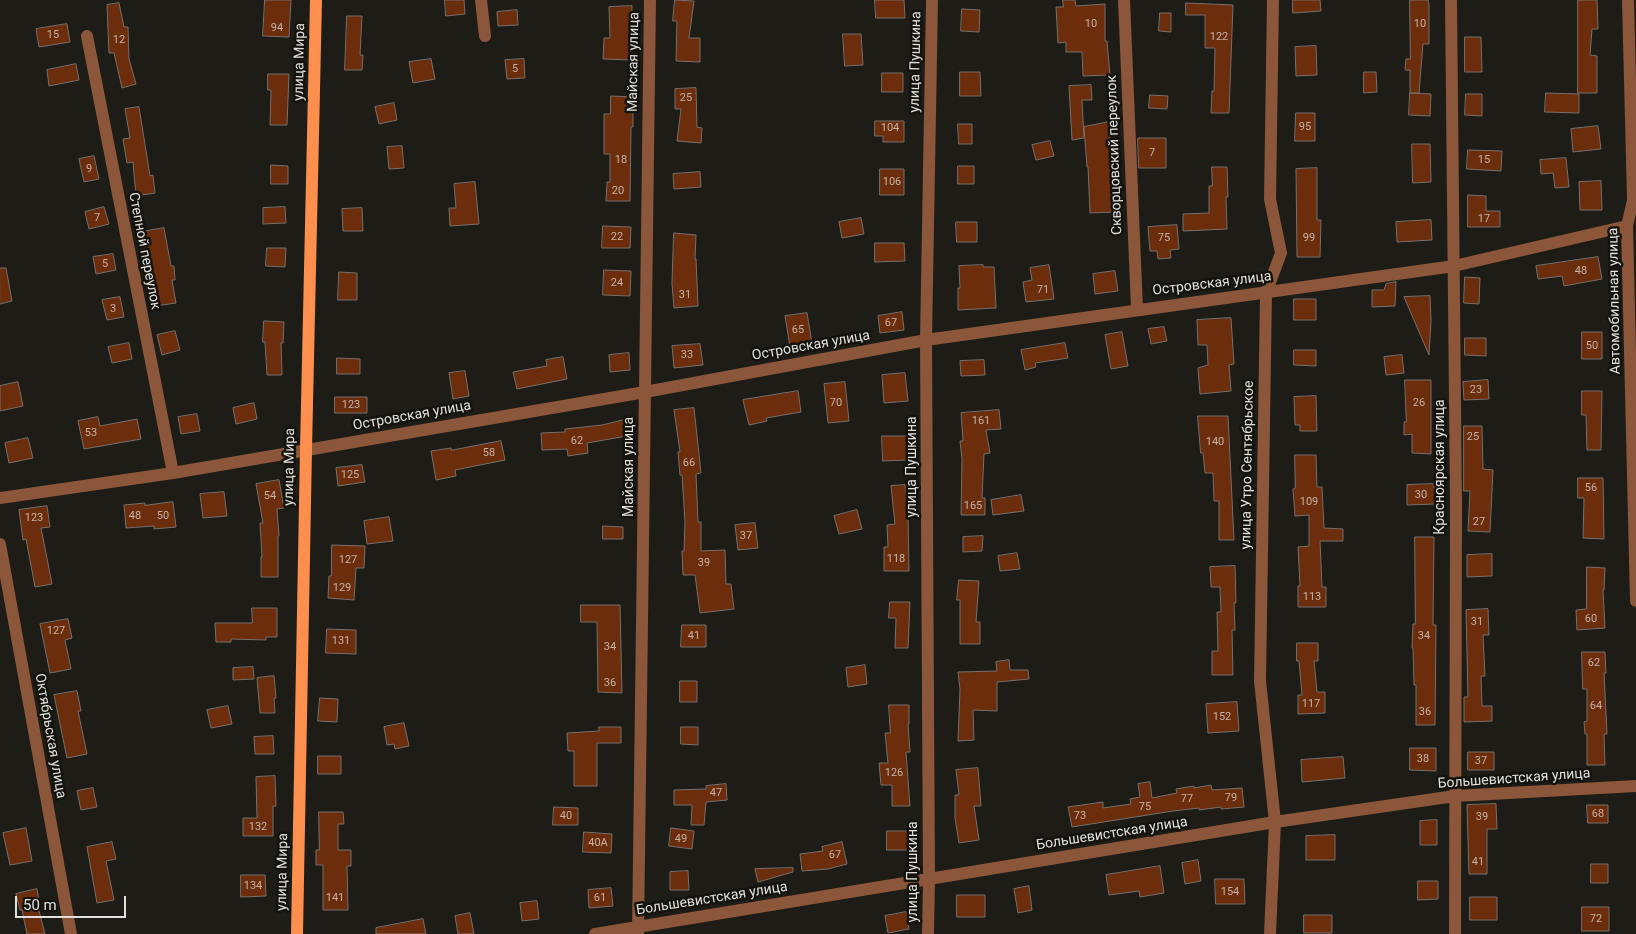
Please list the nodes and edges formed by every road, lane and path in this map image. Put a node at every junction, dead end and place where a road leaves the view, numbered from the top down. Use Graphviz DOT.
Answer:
graph roads {
  1 [pos="316,0"];
  2 [pos="481,0"];
  3 [pos="650,0"];
  4 [pos="932,0"];
  5 [pos="1124,0"];
  6 [pos="1273,0"];
  7 [pos="1451,0"];
  8 [pos="1628,0"];
  9 [pos="87,36"];
  10 [pos="485,36"];
  11 [pos="1634,200"];
  12 [pos="1628,226"];
  13 [pos="1454,266"];
  14 [pos="1266,293"];
  15 [pos="1137,309"];
  16 [pos="926,340"];
  17 [pos="645,392"];
  18 [pos="306,449"];
  19 [pos="173,473"];
  20 [pos="0,498"];
  21 [pos="0,544"];
  22 [pos="1636,602"];
  23 [pos="1636,786"];
  24 [pos="1455,796"];
  25 [pos="1274,822"];
  26 [pos="929,879"];
  27 [pos="638,930"];
  28 [pos="71,934"];
  29 [pos="297,934"];
  30 [pos="595,934"];
  31 [pos="928,934"];
  32 [pos="1270,934"];
  33 [pos="1455,934"];
  1 -- 18 [label="main road, улица Мира"];
  2 -- 10 [label="street"];
  3 -- 17 [label="street, Майская улица"];
  4 -- 16 [label="street, улица Пушкина"];
  5 -- 15 [label="street, Скворцовский переулок"];
  6 -- 14 [label="street, улица Утро Сентябрьское"];
  7 -- 13 [label="street, Красноярская улица"];
  8 -- 11 [label="street, Автомобильная улица"];
  9 -- 19 [label="street, Степной переулок"];
  11 -- 12 [label="street, Автомобильная улица"];
  12 -- 13 [label="street, Островская улица"];
  12 -- 22 [label="street, Автомобильная улица"];
  13 -- 14 [label="street, Островская улица"];
  13 -- 24 [label="street, Красноярская улица"];
  14 -- 15 [label="street, Островская улица"];
  14 -- 25 [label="street, улица Утро Сентябрьское"];
  15 -- 16 [label="street, Островская улица"];
  16 -- 17 [label="street, Островская улица"];
  16 -- 26 [label="street, улица Пушкина"];
  17 -- 18 [label="street, Островская улица"];
  17 -- 27 [label="street, Майская улица"];
  18 -- 19 [label="street, Островская улица"];
  18 -- 29 [label="main road, улица Мира"];
  19 -- 20 [label="street, Островская улица"];
  21 -- 28 [label="street, Октябрьская улица"];
  23 -- 24 [label="street, Большевистская улица"];
  24 -- 25 [label="street, Большевистская улица"];
  24 -- 33 [label="street, Красноярская улица"];
  25 -- 26 [label="street, Большевистская улица"];
  25 -- 32 [label="street, улица Утро Сентябрьское"];
  26 -- 27 [label="street, Большевистская улица"];
  26 -- 31 [label="street, улица Пушкина"];
  27 -- 30 [label="street, Большевистская улица"];
}
